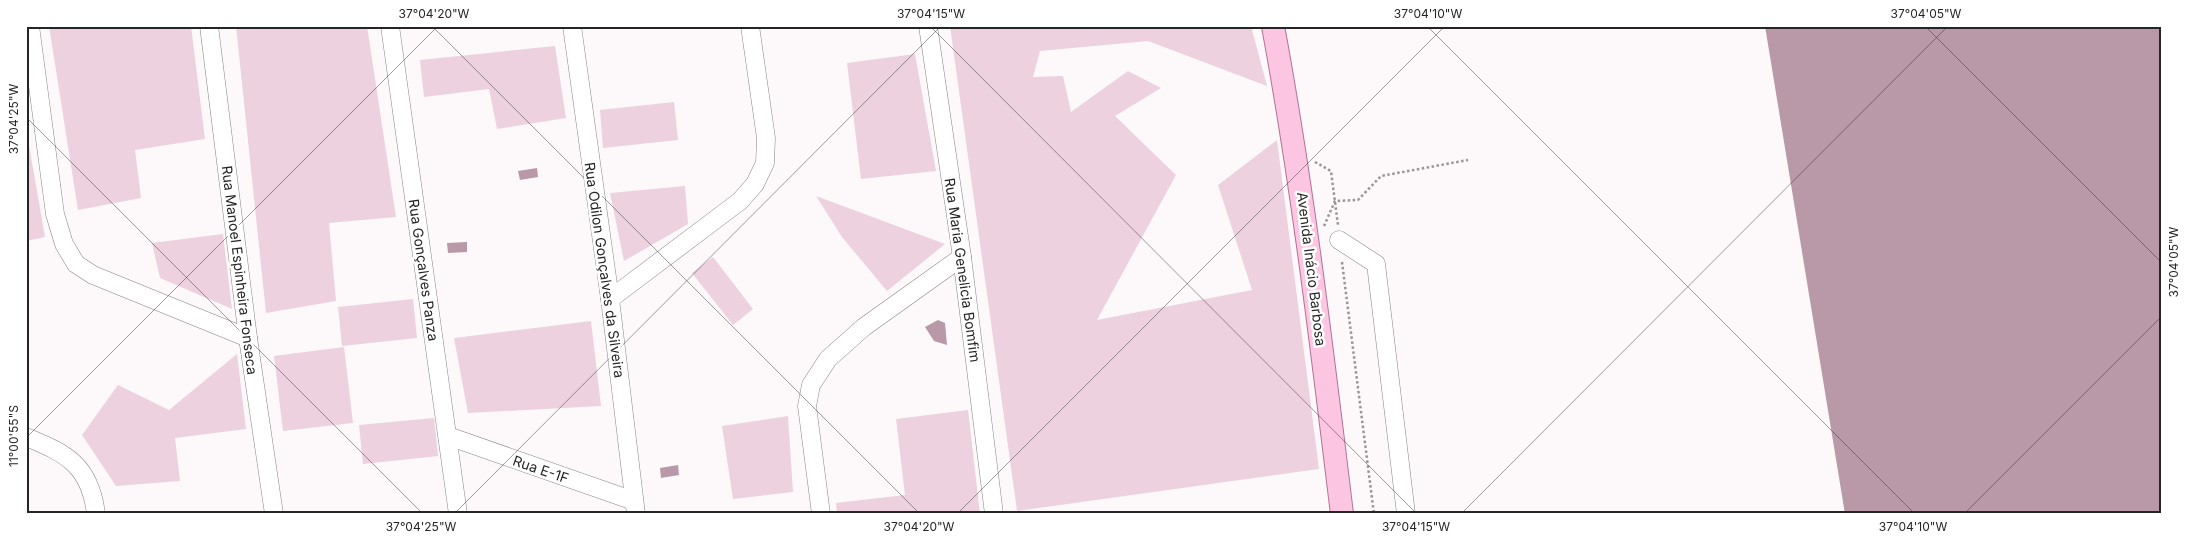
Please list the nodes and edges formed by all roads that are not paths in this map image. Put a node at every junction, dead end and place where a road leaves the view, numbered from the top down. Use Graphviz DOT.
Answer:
graph roads {
  1 [pos="30,26"];
  2 [pos="209,26"];
  3 [pos="390,26"];
  4 [pos="572,26"];
  5 [pos="750,26"];
  6 [pos="928,26"];
  7 [pos="1273,26"];
  8 [pos="1340,240"];
  9 [pos="962,257"];
  10 [pos="610,299"];
  11 [pos="248,338"];
  12 [pos="448,436"];
  13 [pos="26,437"];
  14 [pos="635,507"];
  15 [pos="96,514"];
  16 [pos="274,514"];
  17 [pos="458,514"];
  18 [pos="821,514"];
  19 [pos="994,514"];
  20 [pos="1342,514"];
  21 [pos="1406,514"];
  1 -- 11 [label="street"];
  2 -- 11 [label="street, Rua Manoel Espinheira Fonseca"];
  3 -- 12 [label="street, Rua Gonçalves Panza"];
  4 -- 10 [label="street, Rua Odilon Gonçalves da Silveira"];
  5 -- 10 [label="street"];
  6 -- 9 [label="street, Rua Maria Genelicia Bomfim"];
  7 -- 20 [label="main road, Avenida Inácio Barbosa"];
  8 -- 21 [label="street"];
  9 -- 18 [label="street"];
  9 -- 19 [label="street, Rua Maria Genelicia Bomfim"];
  10 -- 14 [label="street, Rua Odilon Gonçalves da Silveira"];
  11 -- 16 [label="street, Rua Manoel Espinheira Fonseca"];
  12 -- 14 [label="street, Rua E-1F"];
  12 -- 17 [label="street, Rua Gonçalves Panza"];
  13 -- 15 [label="street"];
}
